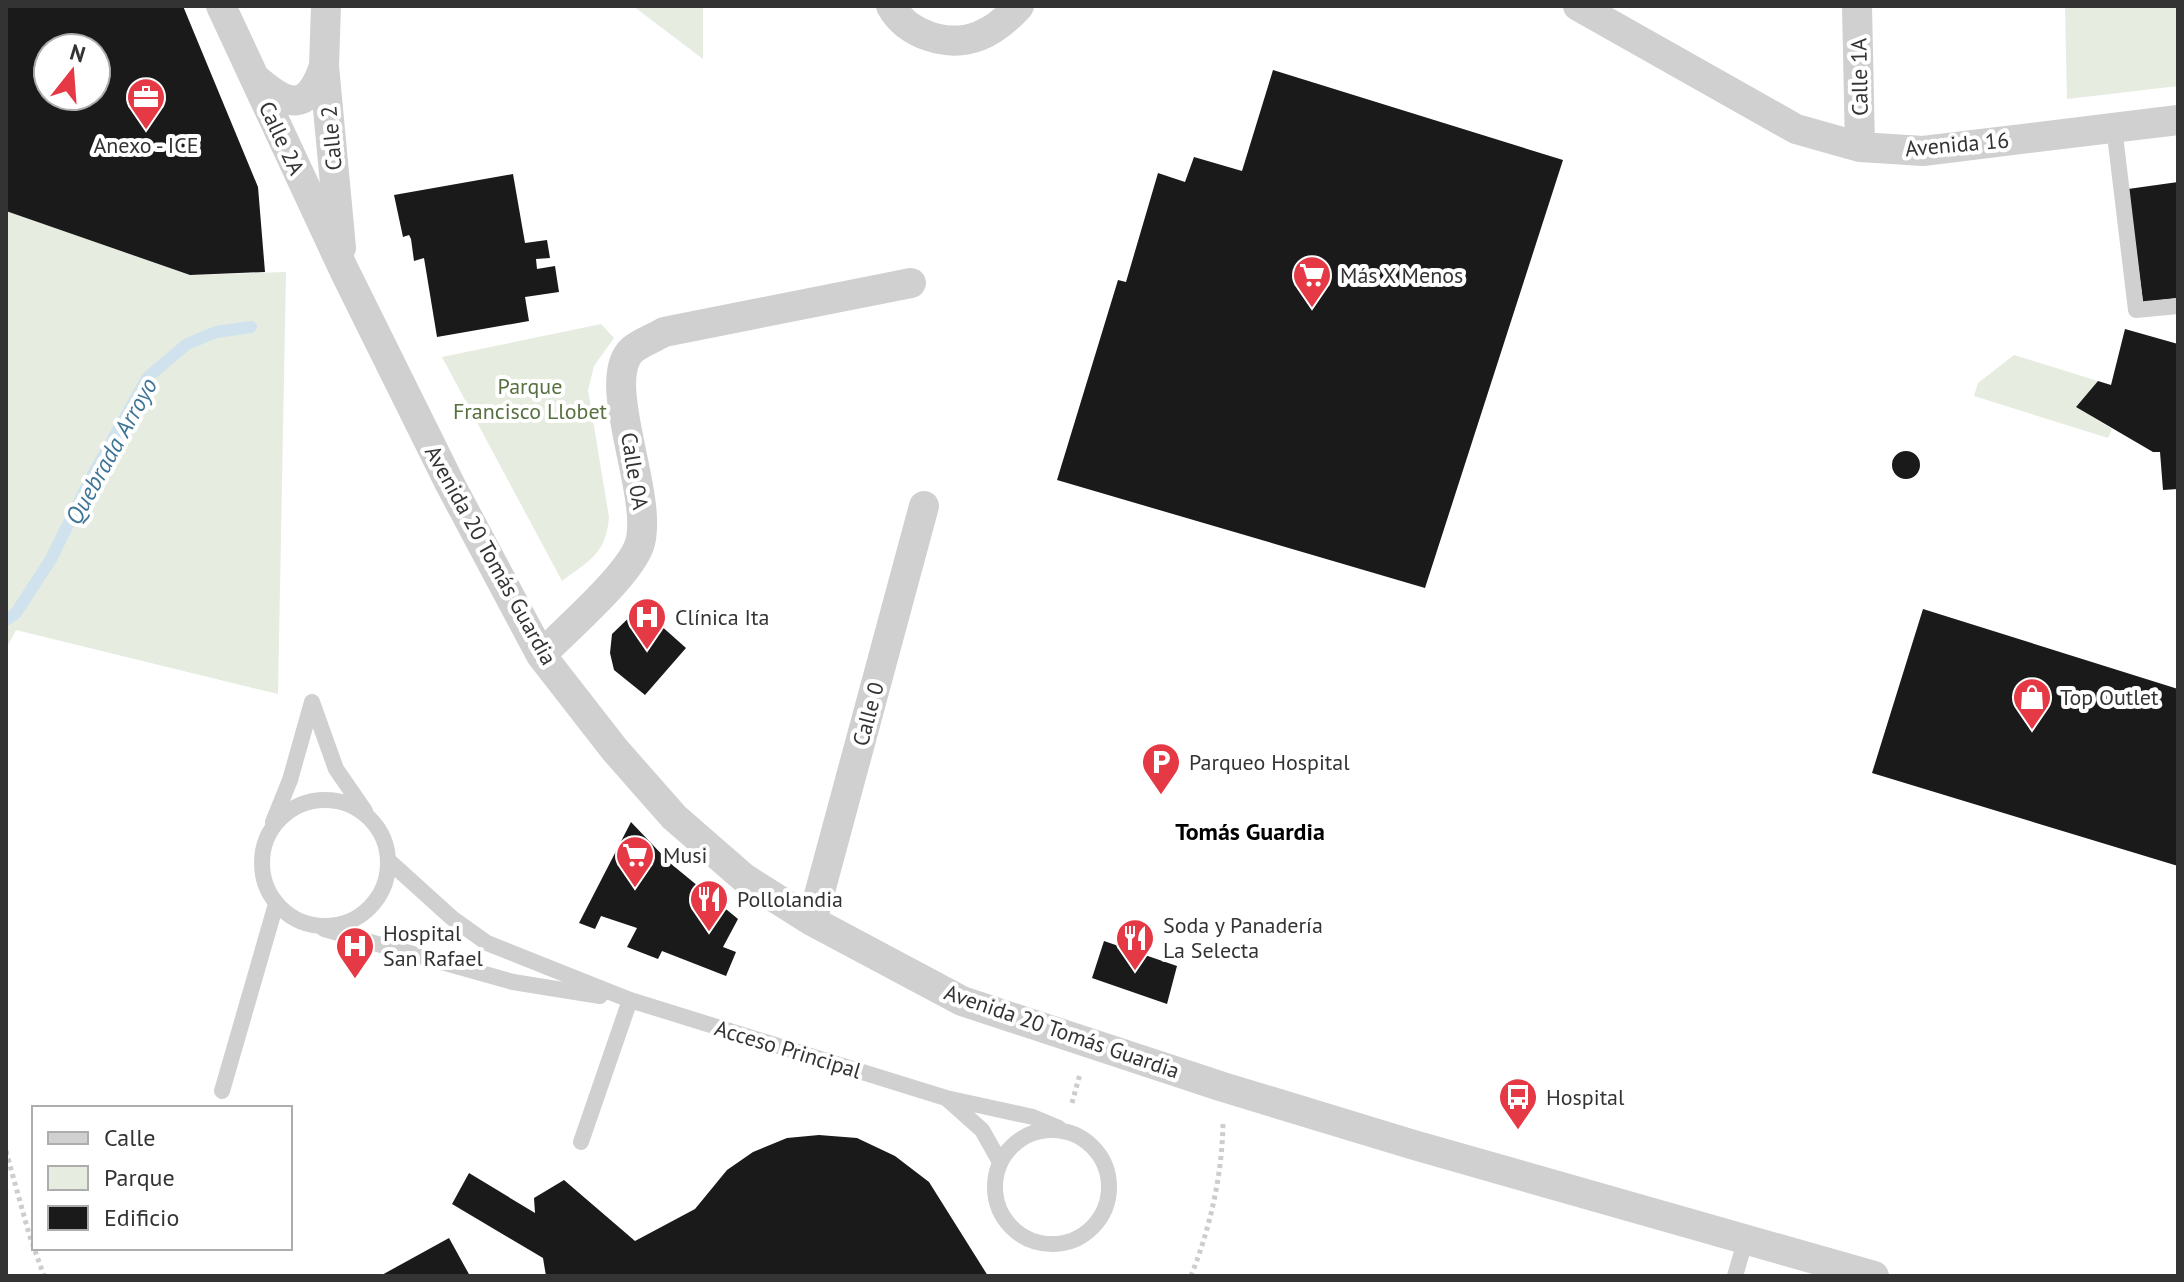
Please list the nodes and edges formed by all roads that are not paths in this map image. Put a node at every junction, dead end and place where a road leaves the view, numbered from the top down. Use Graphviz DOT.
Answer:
graph roads {
  1 [pos="221,6"];
  2 [pos="326,6"];
  3 [pos="891,6"];
  4 [pos="1019,6"];
  5 [pos="1578,6"];
  6 [pos="1857,6"];
  7 [pos="324,66"];
  8 [pos="254,77"];
  9 [pos="2178,120"];
  10 [pos="2114,127"];
  11 [pos="1860,147"];
  12 [pos="344,270"];
  13 [pos="911,283"];
  14 [pos="2178,306"];
  15 [pos="924,506"];
  16 [pos="541,655"];
  17 [pos="369,818"];
  18 [pos="268,833"];
  19 [pos="389,861"];
  20 [pos="276,904"];
  21 [pos="812,921"];
  22 [pos="308,924"];
  23 [pos="630,1000"];
  24 [pos="222,1091"];
  25 [pos="946,1098"];
  26 [pos="1064,1131"];
  27 [pos="581,1142"];
  28 [pos="1000,1162"];
  29 [pos="1746,1238"];
  30 [pos="1864,1275"];
  31 [pos="1735,1276"];
  1 -- 8 [label="street, Calle 2A"];
  2 -- 7 [label="street, Calle 2"];
  3 -- 4 [label="street"];
  5 -- 11 [label="street, Avenida 16"];
  6 -- 11 [label="street, Calle 1A"];
  7 -- 8 [label="street"];
  7 -- 12 [label="street, Calle 2"];
  8 -- 12 [label="street, Calle 2A"];
  9 -- 10 [label="street, Avenida 16"];
  10 -- 11 [label="street, Avenida 16"];
  10 -- 14 [label="lane"];
  12 -- 16 [label="street, Avenida 20 Tomás Guardia"];
  13 -- 16 [label="street, Calle 0A"];
  15 -- 21 [label="street, Calle 0"];
  16 -- 21 [label="street, Avenida 20 Tomás Guardia"];
  17 -- 18 [label="lane"];
  17 -- 18 [label="lane"];
  17 -- 19 [label="lane"];
  18 -- 20 [label="lane"];
  19 -- 22 [label="lane"];
  19 -- 23 [label="lane, Acceso Principal"];
  20 -- 22 [label="lane"];
  20 -- 24 [label="lane"];
  21 -- 29 [label="street, Avenida 20 Tomás Guardia"];
  22 -- 23 [label="lane, Acceso Principal"];
  23 -- 25 [label="lane, Acceso Principal"];
  23 -- 27 [label="lane"];
  25 -- 26 [label="lane, Acceso Principal"];
  25 -- 28 [label="lane, Acceso Principal"];
  26 -- 28 [label="lane"];
  26 -- 28 [label="lane"];
  29 -- 30 [label="street, Avenida 20 Tomás Guardia"];
  29 -- 31 [label="lane"];
}
